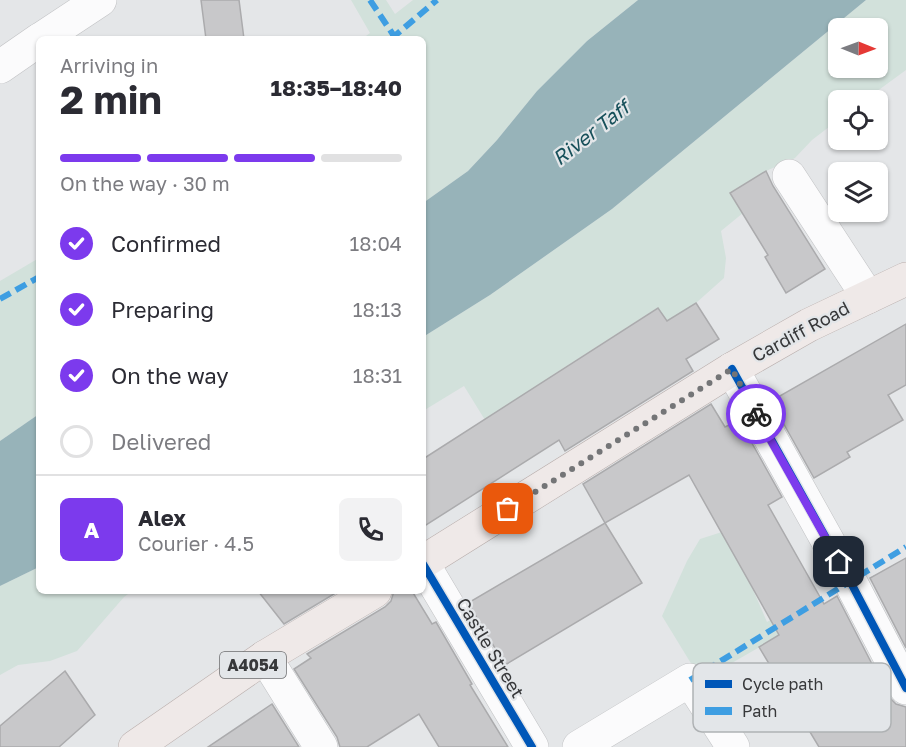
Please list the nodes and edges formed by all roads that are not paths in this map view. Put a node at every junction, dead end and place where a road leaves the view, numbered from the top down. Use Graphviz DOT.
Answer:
graph roads {
  1 [pos="100,0"];
  2 [pos="46,36"];
  3 [pos="36,43"];
  4 [pos="0,67"];
  5 [pos="789,176"];
  6 [pos="906,279"];
  7 [pos="868,297"];
  8 [pos="732,369"];
  9 [pos="426,561"];
  10 [pos="426,568"];
  11 [pos="370,594"];
  12 [pos="266,657"];
  13 [pos="693,685"];
  14 [pos="906,688"];
  15 [pos="723,732"];
  16 [pos="135,747"];
  17 [pos="321,747"];
  18 [pos="531,747"];
  19 [pos="579,747"];
  20 [pos="733,747"];
  1 -- 2 [label="street"];
  3 -- 4 [label="street"];
  5 -- 7 [label="street"];
  6 -- 7 [label="main road, Cardiff Road"];
  7 -- 8 [label="main road, Cardiff Road"];
  8 -- 9 [label="main road, Cardiff Road"];
  8 -- 14 [label="street"];
  10 -- 18 [label="street, Castle Street"];
  11 -- 12 [label="main road, A4054"];
  12 -- 16 [label="main road, A4054"];
  12 -- 17 [label="street"];
  13 -- 19 [label="street"];
  15 -- 20 [label="street"];
}
